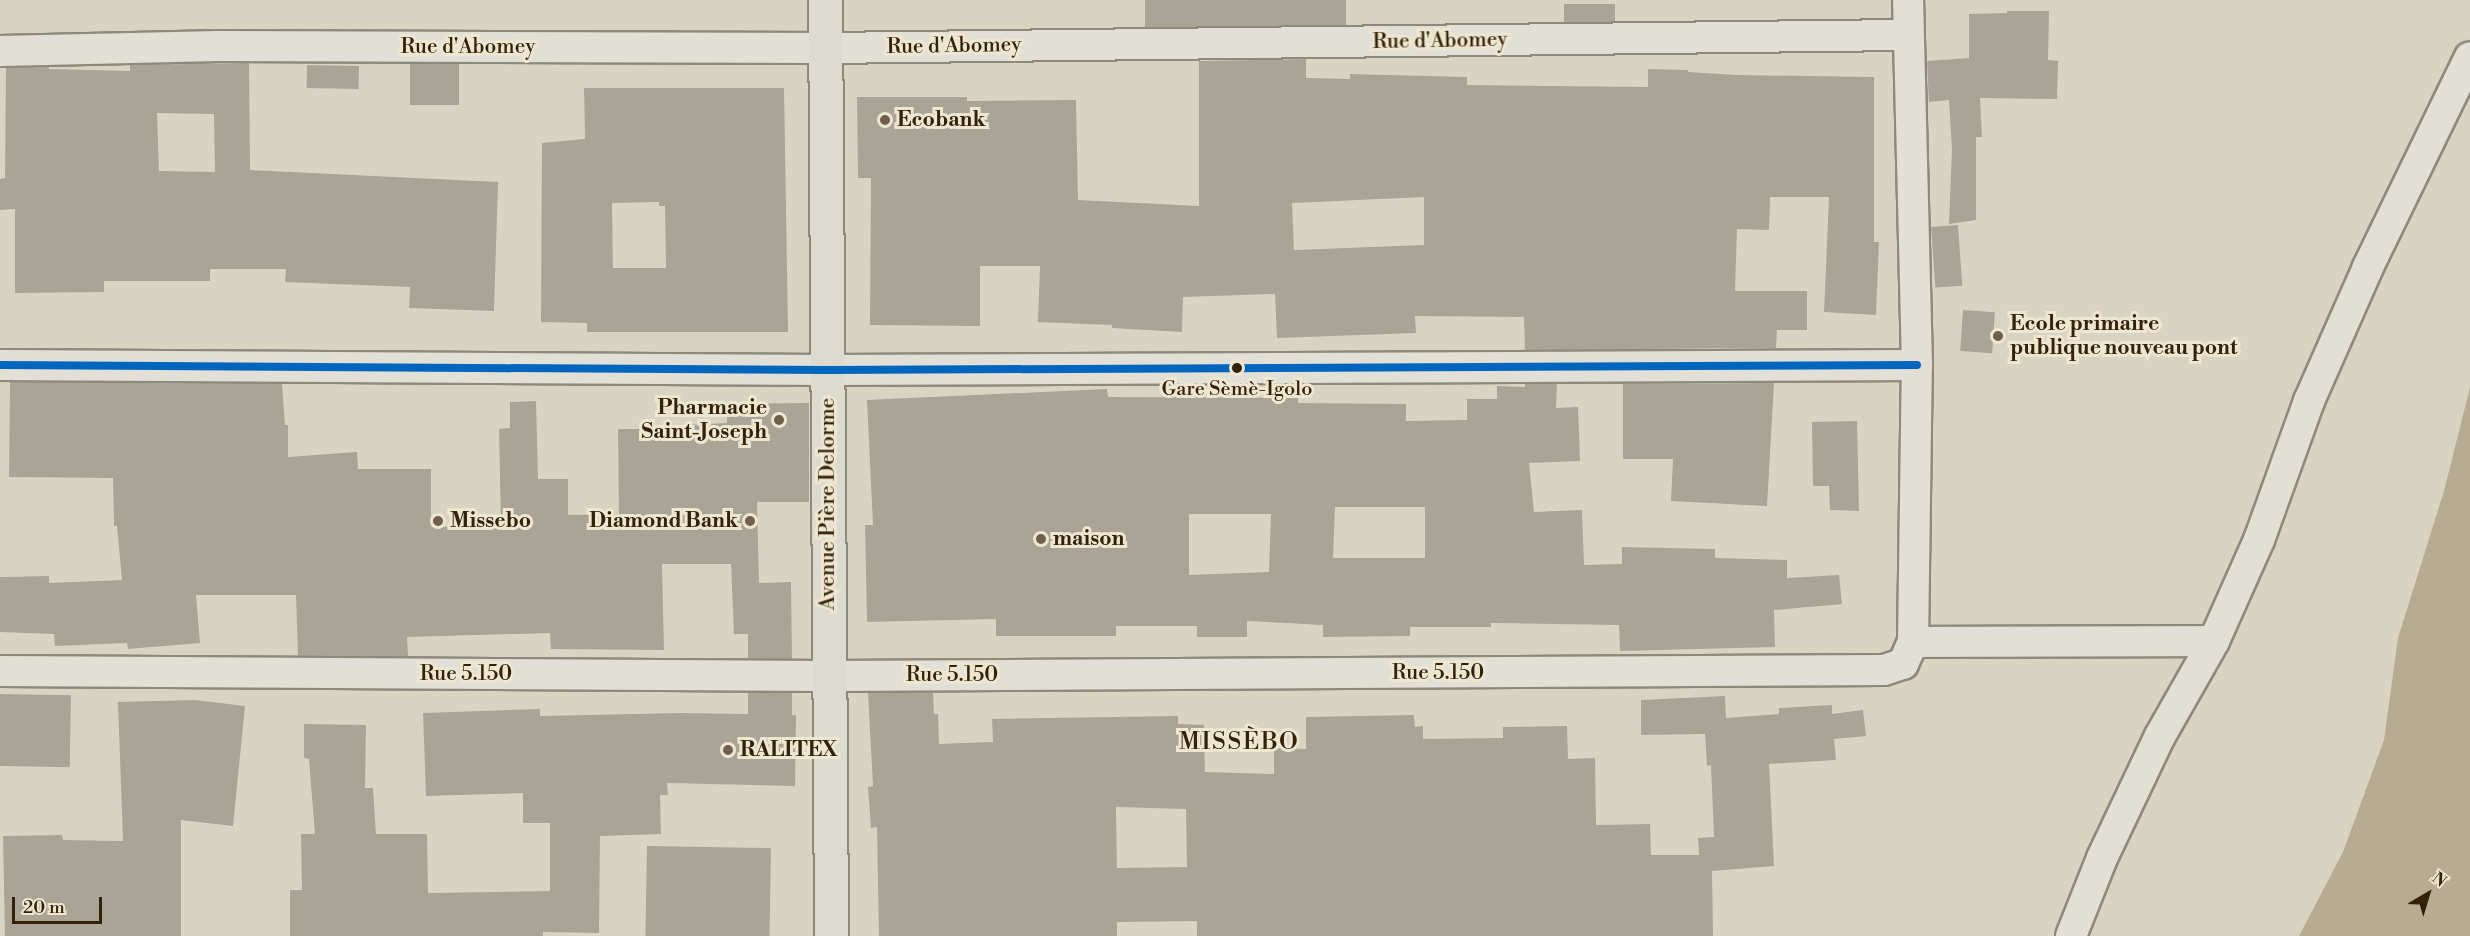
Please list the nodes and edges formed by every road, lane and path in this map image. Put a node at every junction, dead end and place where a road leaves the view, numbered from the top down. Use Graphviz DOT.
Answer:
graph roads {
  1 [pos="825,0"];
  2 [pos="1908,0"];
  3 [pos="1908,35"];
  4 [pos="825,48"];
  5 [pos="0,51"];
  6 [pos="2470,57"];
  7 [pos="0,365"];
  8 [pos="1917,365"];
  9 [pos="828,370"];
  10 [pos="2214,641"];
  11 [pos="1908,653"];
  12 [pos="0,671"];
  13 [pos="829,676"];
  14 [pos="831,936"];
  15 [pos="2072,936"];
  1 -- 4 [label="main road, Avenue Pière Delorme"];
  2 -- 3 [label="street"];
  3 -- 4 [label="street, Rue d'Abomey"];
  3 -- 8 [label="street"];
  4 -- 5 [label="street, Rue d'Abomey"];
  4 -- 9 [label="main road, Avenue Pière Delorme"];
  6 -- 10 [label="street"];
  7 -- 9 [label="street"];
  8 -- 9 [label="street"];
  8 -- 11 [label="street"];
  9 -- 13 [label="main road, Avenue Pière Delorme"];
  10 -- 11 [label="street, Rue 5.150"];
  10 -- 15 [label="street"];
  11 -- 13 [label="street, Rue 5.150"];
  12 -- 13 [label="street, Rue 5.150"];
  13 -- 14 [label="main road, Avenue Pière Delorme"];
}
